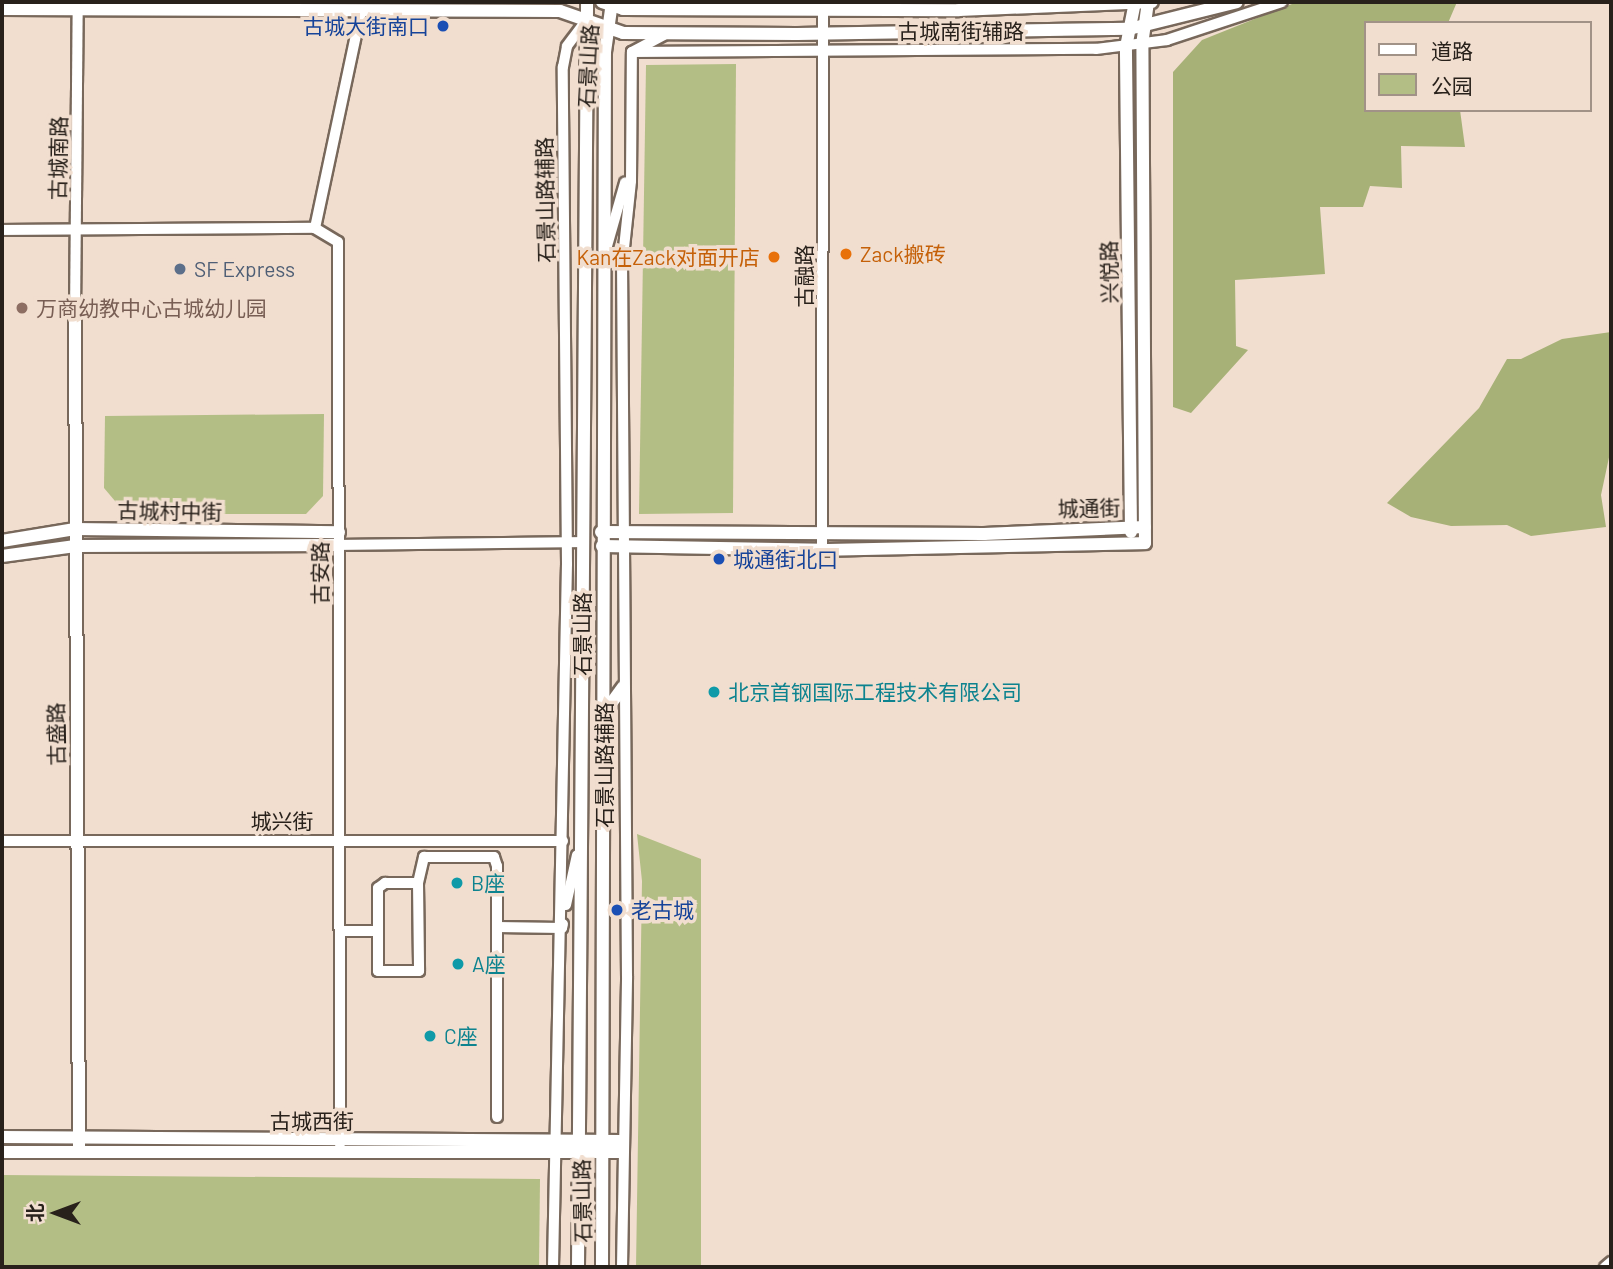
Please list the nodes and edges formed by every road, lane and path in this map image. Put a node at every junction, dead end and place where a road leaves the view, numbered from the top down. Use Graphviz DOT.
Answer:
graph roads {
  1 [pos="587,2"];
  2 [pos="1237,2"];
  3 [pos="1282,2"];
  4 [pos="609,3"];
  5 [pos="820,3"];
  6 [pos="1143,3"];
  7 [pos="78,5"];
  8 [pos="679,5"];
  9 [pos="911,5"];
  10 [pos="2,9"];
  11 [pos="361,11"];
  12 [pos="586,20"];
  13 [pos="1145,27"];
  14 [pos="608,28"];
  15 [pos="1129,29"];
  16 [pos="668,33"];
  17 [pos="824,33"];
  18 [pos="1142,45"];
  19 [pos="1126,47"];
  20 [pos="824,51"];
  21 [pos="632,52"];
  22 [pos="630,154"];
  23 [pos="316,228"];
  24 [pos="2,230"];
  25 [pos="76,230"];
  26 [pos="605,253"];
  27 [pos="75,316"];
  28 [pos="1131,527"];
  29 [pos="1145,527"];
  30 [pos="75,529"];
  31 [pos="823,532"];
  32 [pos="339,538"];
  33 [pos="601,539"];
  34 [pos="622,539"];
  35 [pos="2,541"];
  36 [pos="564,542"];
  37 [pos="583,542"];
  38 [pos="1131,543"];
  39 [pos="75,546"];
  40 [pos="822,550"];
  41 [pos="2,556"];
  42 [pos="623,688"];
  43 [pos="601,716"];
  44 [pos="584,824"];
  45 [pos="339,840"];
  46 [pos="2,841"];
  47 [pos="76,841"];
  48 [pos="563,841"];
  49 [pos="418,883"];
  50 [pos="497,927"];
  51 [pos="562,929"];
  52 [pos="341,931"];
  53 [pos="378,931"];
  54 [pos="497,1117"];
  55 [pos="2,1137"];
  56 [pos="78,1146"];
  57 [pos="340,1146"];
  58 [pos="556,1147"];
  59 [pos="578,1147"];
  60 [pos="600,1147"];
  61 [pos="622,1147"];
  62 [pos="2,1152"];
  63 [pos="1611,1262"];
  64 [pos="553,1267"];
  65 [pos="578,1267"];
  66 [pos="601,1267"];
  67 [pos="622,1267"];
  68 [pos="1605,1267"];
  1 -- 12 [label="main road, 石景山路"];
  2 -- 13 [label="main road"];
  3 -- 18 [label="street, 古城南街辅路"];
  4 -- 8 [label="main road"];
  4 -- 14 [label="main road, 石景山路"];
  5 -- 8 [label="main road"];
  5 -- 9 [label="main road"];
  5 -- 17 [label="street, 古融路"];
  6 -- 9 [label="main road"];
  6 -- 13 [label="main road, 兴悦路"];
  6 -- 15 [label="main road, 兴悦路"];
  7 -- 10 [label="main road"];
  7 -- 11 [label="main road"];
  7 -- 25 [label="street, 古城南路"];
  11 -- 12 [label="main road"];
  11 -- 23 [label="street"];
  12 -- 14 [label="main road"];
  12 -- 36 [label="street, 石景山路辅路"];
  12 -- 37 [label="main road, 石景山路"];
  13 -- 15 [label="main road"];
  13 -- 18 [label="main road, 兴悦路"];
  14 -- 16 [label="main road"];
  14 -- 26 [label="main road, 石景山路"];
  15 -- 17 [label="main road"];
  15 -- 19 [label="main road, 兴悦路"];
  16 -- 17 [label="main road"];
  16 -- 21 [label="street"];
  17 -- 20 [label="street, 古融路"];
  18 -- 19 [label="street, 古城南街辅路"];
  18 -- 29 [label="main road, 兴悦路"];
  19 -- 20 [label="street, 古城南街辅路"];
  19 -- 28 [label="main road, 兴悦路"];
  20 -- 21 [label="street, 古城南街辅路"];
  20 -- 31 [label="street, 古融路"];
  21 -- 22 [label="street, 石景山路辅路"];
  22 -- 26 [label="street"];
  22 -- 34 [label="street, 石景山路辅路"];
  23 -- 25 [label="street"];
  23 -- 32 [label="street, 古安路"];
  24 -- 25 [label="street"];
  25 -- 27 [label="street, 古城南路"];
  26 -- 33 [label="main road, 石景山路"];
  27 -- 30 [label="main road, 古盛路"];
  28 -- 29 [label="main road, 城通街"];
  28 -- 31 [label="main road, 城通街"];
  28 -- 38 [label="main road, 兴悦路"];
  29 -- 38 [label="main road, 城通街"];
  30 -- 32 [label="main road, 古城村中街"];
  30 -- 35 [label="main road, 古城村中街"];
  30 -- 39 [label="main road, 古盛路"];
  31 -- 34 [label="main road, 城通街"];
  31 -- 40 [label="street, 古融路"];
  32 -- 36 [label="street"];
  32 -- 39 [label="main road, 古城村中街"];
  32 -- 45 [label="street, 古安路"];
  33 -- 34 [label="main road, 城通街"];
  33 -- 43 [label="main road, 石景山路"];
  34 -- 40 [label="main road, 城通街"];
  34 -- 42 [label="street, 石景山路辅路"];
  36 -- 37 [label="street"];
  36 -- 48 [label="street, 石景山路辅路"];
  37 -- 44 [label="main road, 石景山路"];
  38 -- 40 [label="main road, 城通街"];
  39 -- 41 [label="main road, 古城村中街"];
  39 -- 47 [label="main road, 古盛路"];
  42 -- 43 [label="main road"];
  42 -- 61 [label="street, 石景山路辅路"];
  43 -- 60 [label="main road, 石景山路"];
  44 -- 51 [label="street"];
  44 -- 59 [label="main road, 石景山路"];
  45 -- 47 [label="street, 城兴街"];
  45 -- 48 [label="street, 城兴街"];
  45 -- 52 [label="street, 古安路"];
  46 -- 47 [label="street, 城兴街"];
  47 -- 56 [label="main road, 古盛路"];
  48 -- 51 [label="street, 石景山路辅路"];
  49 -- 50 [label="street"];
  49 -- 53 [label="street"];
  49 -- 53 [label="street"];
  50 -- 51 [label="street"];
  50 -- 54 [label="street"];
  51 -- 58 [label="street, 石景山路辅路"];
  52 -- 53 [label="street"];
  52 -- 57 [label="street, 古安路"];
  55 -- 56 [label="main road, 古城西街"];
  56 -- 57 [label="main road, 古城西街"];
  56 -- 62 [label="main road, 古城西街"];
  57 -- 58 [label="main road, 古城西街"];
  58 -- 59 [label="main road, 古城西街"];
  58 -- 64 [label="street, 石景山路辅路"];
  59 -- 60 [label="main road, 古城西街"];
  59 -- 65 [label="main road, 石景山路"];
  60 -- 61 [label="main road, 古城西街"];
  60 -- 66 [label="main road, 石景山路"];
  61 -- 67 [label="street, 石景山路辅路"];
  63 -- 68 [label="street"];
}
